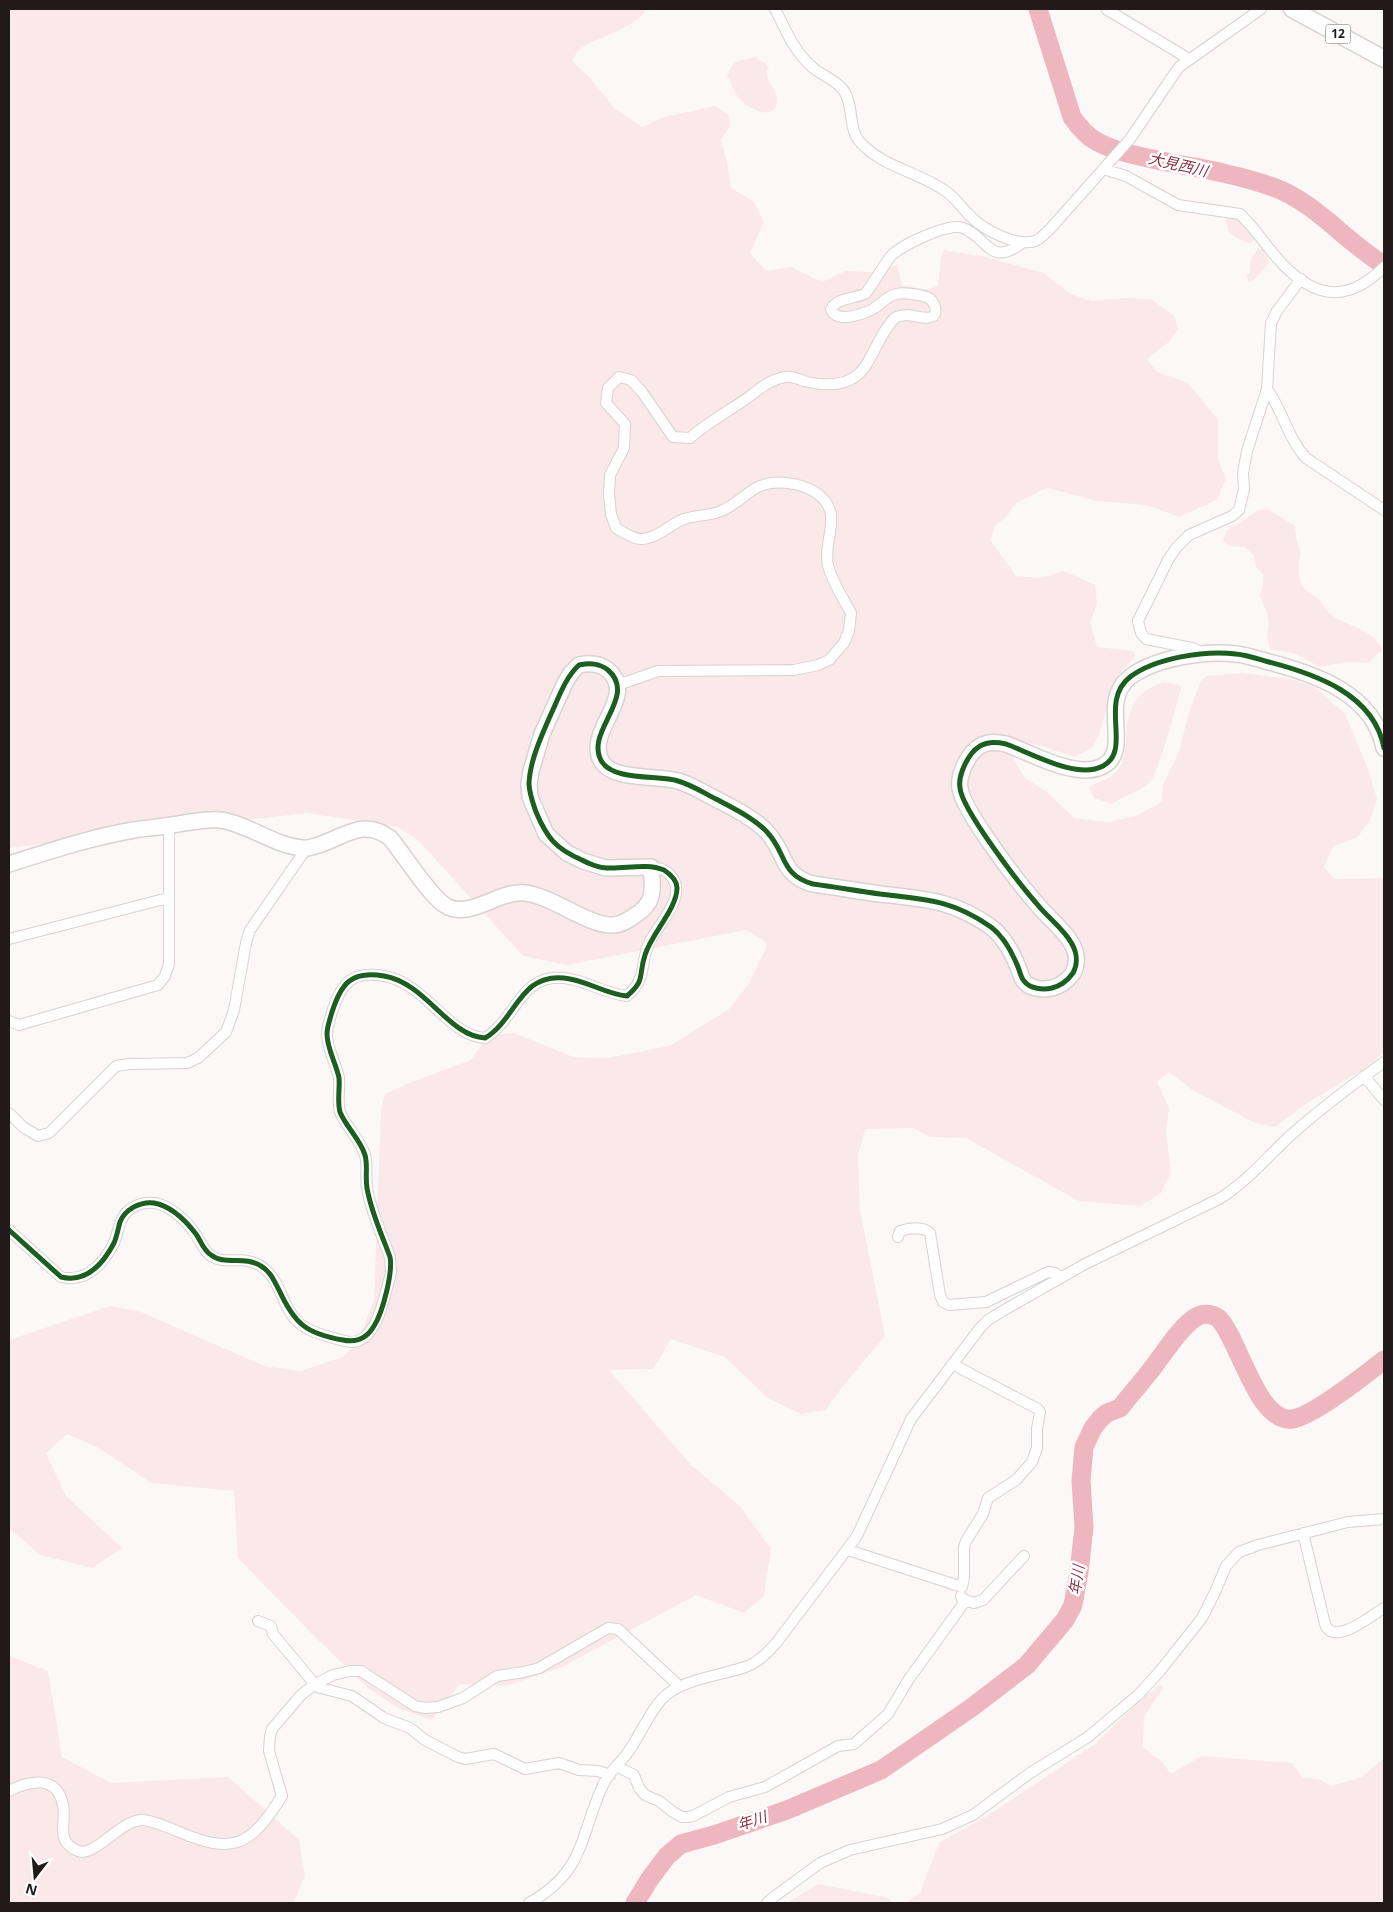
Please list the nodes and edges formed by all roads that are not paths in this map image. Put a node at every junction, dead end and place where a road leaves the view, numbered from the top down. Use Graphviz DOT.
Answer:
graph roads {
  1 [pos="775,9"];
  2 [pos="1106,9"];
  3 [pos="1261,9"];
  4 [pos="1292,9"];
  5 [pos="1189,59"];
  6 [pos="1384,59"];
  7 [pos="1106,166"];
  8 [pos="1022,243"];
  9 [pos="1384,267"];
  10 [pos="1301,279"];
  11 [pos="1267,389"];
  12 [pos="1384,510"];
  13 [pos="1204,654"];
  14 [pos="618,685"];
  15 [pos="1384,748"];
  16 [pos="169,826"];
  17 [pos="306,849"];
  18 [pos="9,864"];
  19 [pos="651,867"];
  20 [pos="168,898"];
  21 [pos="9,939"];
  22 [pos="9,1021"];
  23 [pos="1384,1062"];
  24 [pos="1364,1076"];
  25 [pos="1384,1100"];
  26 [pos="9,1113"];
  27 [pos="9,1230"];
  28 [pos="898,1237"];
  29 [pos="1061,1277"];
  30 [pos="952,1364"];
  31 [pos="1384,1519"];
  32 [pos="1303,1534"];
  33 [pos="848,1550"];
  34 [pos="1024,1556"];
  35 [pos="962,1587"];
  36 [pos="966,1600"];
  37 [pos="1384,1608"];
  38 [pos="258,1621"];
  39 [pos="314,1685"];
  40 [pos="679,1686"];
  41 [pos="613,1770"];
  42 [pos="9,1791"];
  43 [pos="529,1903"];
  44 [pos="767,1903"];
  1 -- 8 [label="street"];
  2 -- 5 [label="street"];
  3 -- 5 [label="street"];
  4 -- 6 [label="main road, 12"];
  5 -- 7 [label="street"];
  7 -- 8 [label="street"];
  7 -- 10 [label="street"];
  8 -- 14 [label="street"];
  9 -- 10 [label="street"];
  10 -- 11 [label="street"];
  11 -- 12 [label="street"];
  11 -- 13 [label="street"];
  13 -- 14 [label="street"];
  13 -- 15 [label="street"];
  14 -- 19 [label="street"];
  16 -- 17 [label="street"];
  16 -- 18 [label="street"];
  16 -- 20 [label="street"];
  17 -- 19 [label="street"];
  17 -- 26 [label="street"];
  19 -- 27 [label="street"];
  20 -- 21 [label="street"];
  20 -- 22 [label="street"];
  23 -- 24 [label="street"];
  24 -- 25 [label="street"];
  24 -- 29 [label="street"];
  28 -- 29 [label="street"];
  29 -- 30 [label="street"];
  30 -- 33 [label="street"];
  30 -- 35 [label="street"];
  31 -- 32 [label="street"];
  32 -- 37 [label="street"];
  32 -- 44 [label="street"];
  33 -- 35 [label="street"];
  33 -- 40 [label="street"];
  34 -- 36 [label="street"];
  35 -- 36 [label="street"];
  36 -- 41 [label="street"];
  38 -- 39 [label="street"];
  39 -- 40 [label="street"];
  39 -- 41 [label="street"];
  39 -- 42 [label="street"];
  40 -- 41 [label="street"];
  41 -- 43 [label="street"];
}
